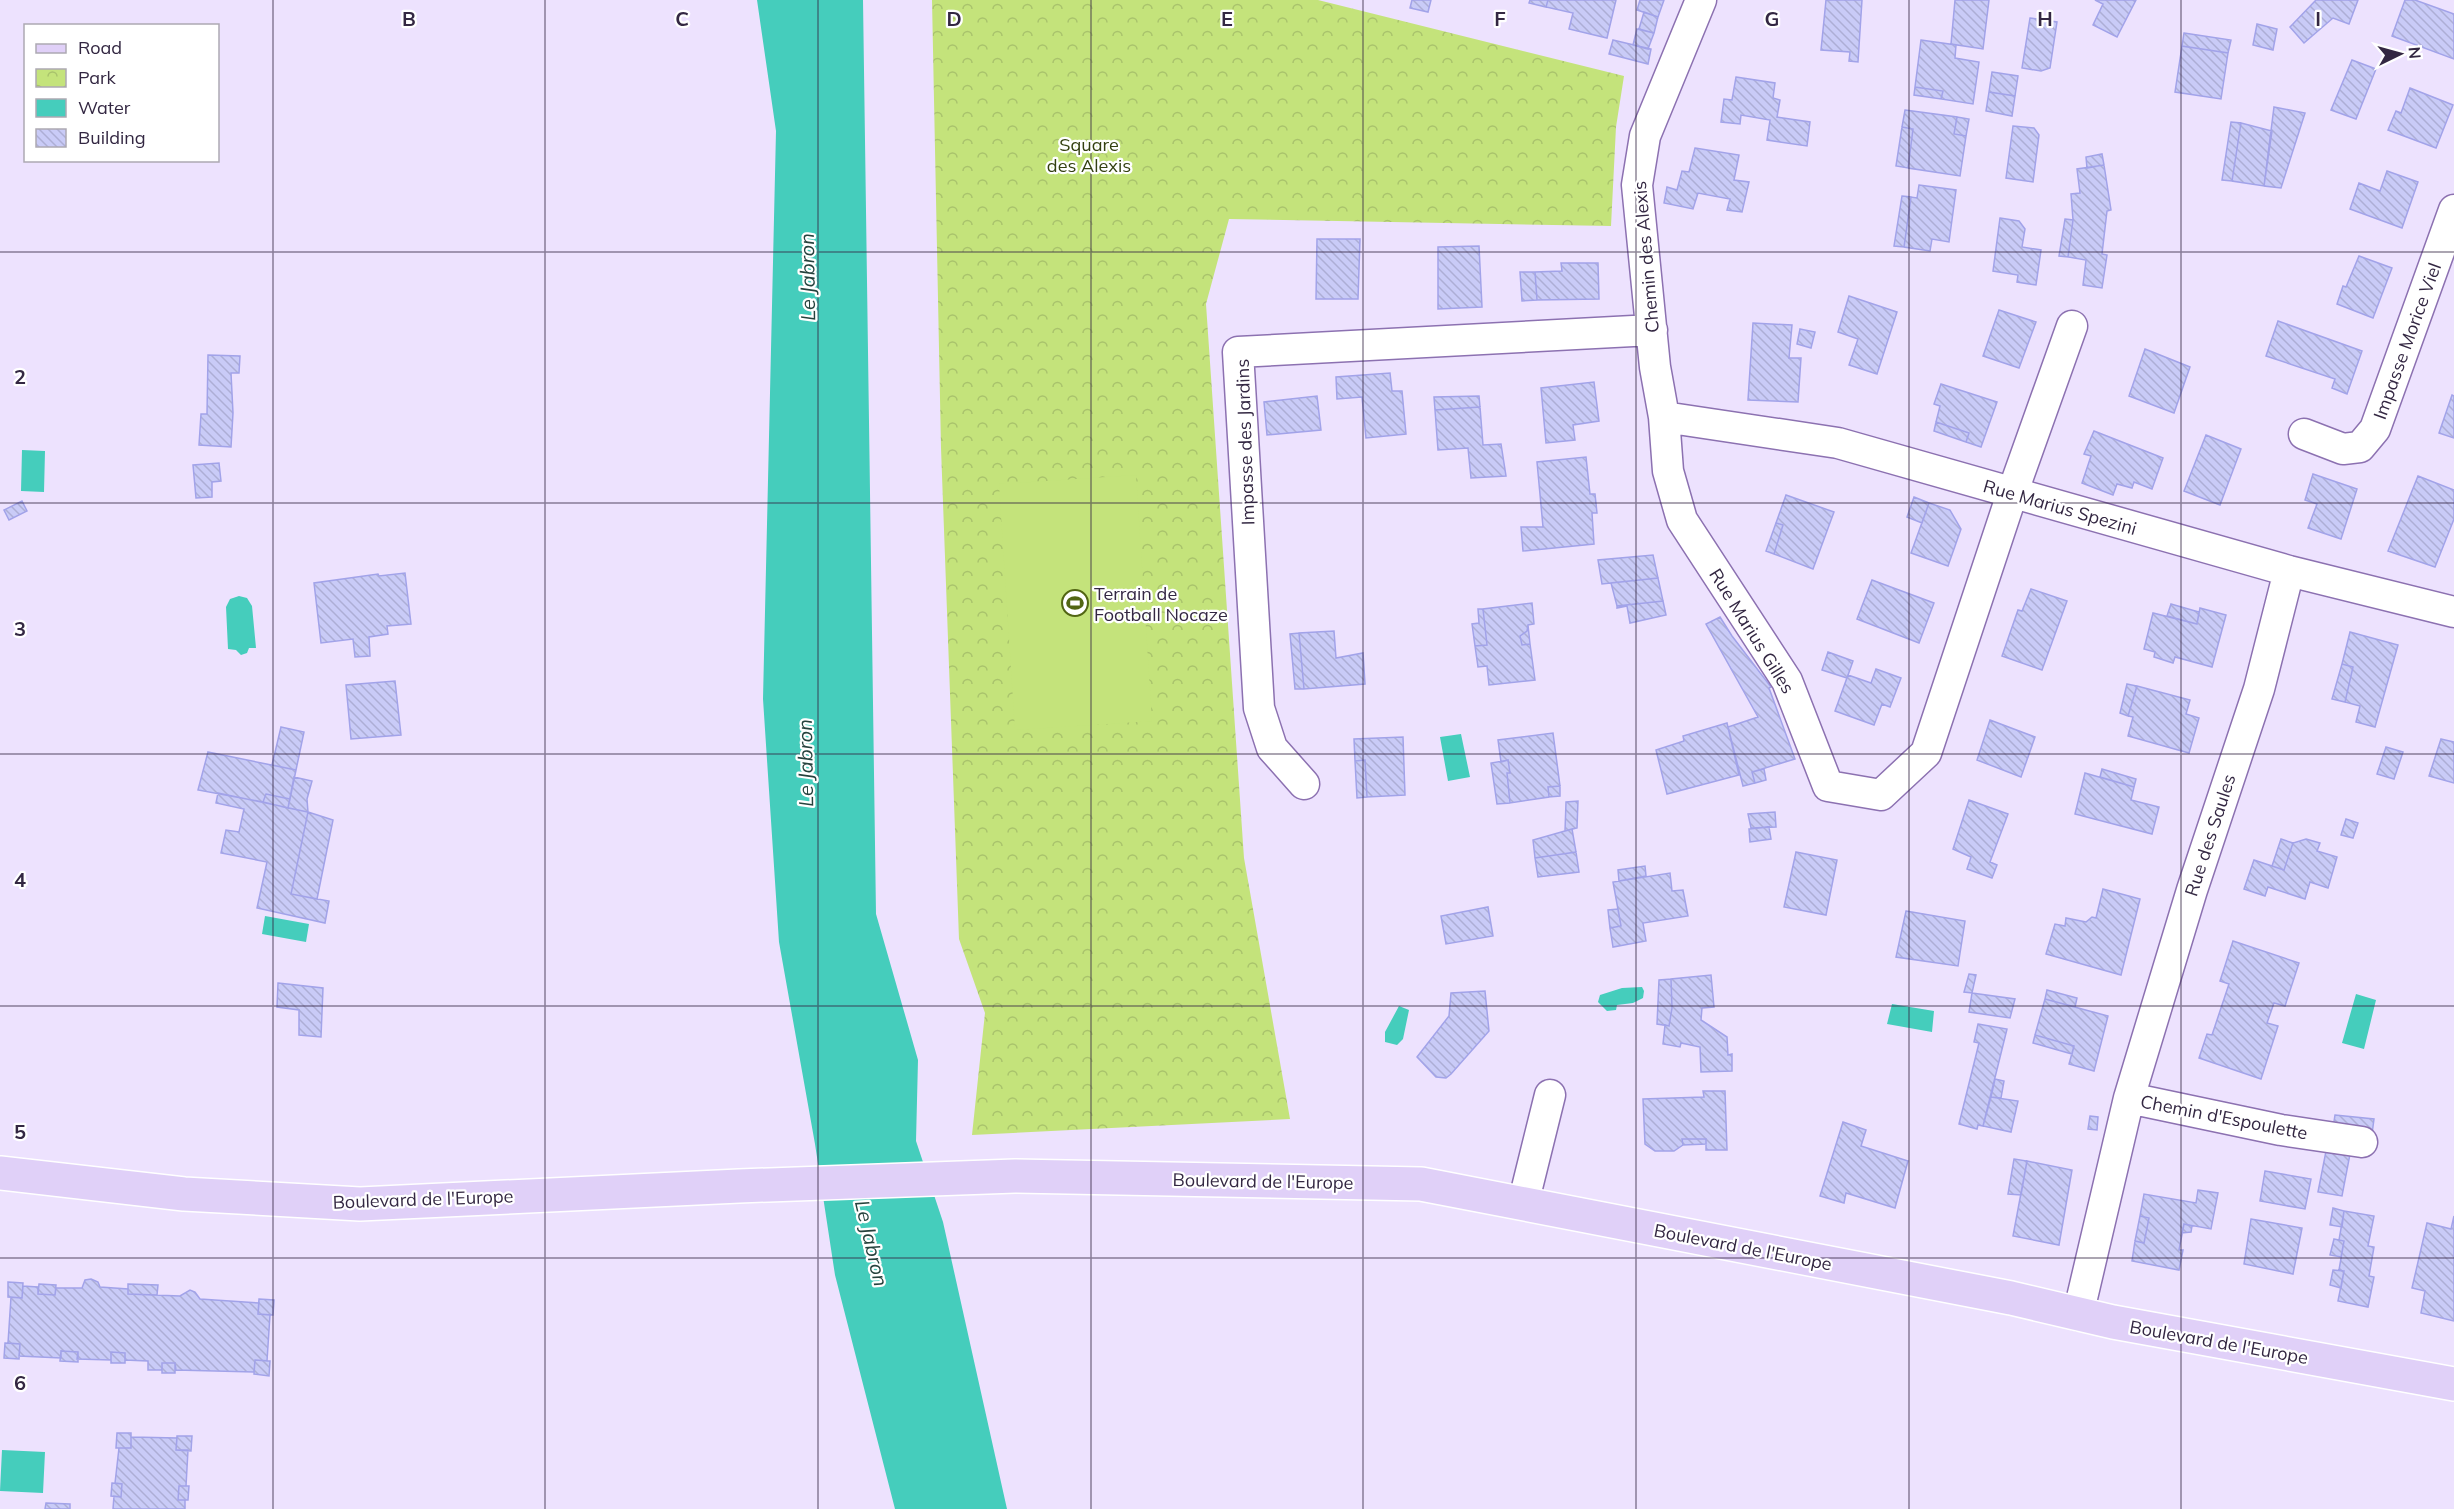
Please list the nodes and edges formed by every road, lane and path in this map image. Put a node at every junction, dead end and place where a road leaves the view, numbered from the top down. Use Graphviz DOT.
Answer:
graph roads {
  1 [pos="1701,0"];
  2 [pos="2454,210"];
  3 [pos="2072,326"];
  4 [pos="1652,330"];
  5 [pos="1664,417"];
  6 [pos="2304,434"];
  7 [pos="2012,494"];
  8 [pos="2289,571"];
  9 [pos="2454,612"];
  10 [pos="1304,784"];
  11 [pos="1550,1095"];
  12 [pos="2129,1098"];
  13 [pos="2362,1142"];
  14 [pos="0,1173"];
  15 [pos="1523,1204"];
  16 [pos="2078,1315"];
  17 [pos="2454,1384"];
  1 -- 4 [label="street, Chemin des Alexis"];
  2 -- 6 [label="street, Impasse Morice Viel"];
  3 -- 7 [label="street"];
  4 -- 5 [label="street, Chemin des Alexis"];
  4 -- 10 [label="street, Impasse des Jardins"];
  5 -- 7 [label="street, Rue Marius Spezini"];
  5 -- 7 [label="street, Rue Marius Gilles"];
  7 -- 8 [label="street, Rue Marius Spezini"];
  8 -- 9 [label="street, Rue Marius Spezini"];
  8 -- 12 [label="street, Rue des Saules"];
  11 -- 15 [label="street"];
  12 -- 13 [label="street, Chemin d'Espoulette"];
  12 -- 16 [label="street, Chemin d'Espoulette"];
  14 -- 15 [label="main road, Boulevard de l'Europe"];
  15 -- 16 [label="main road, Boulevard de l'Europe"];
  16 -- 17 [label="main road, Boulevard de l'Europe"];
}
